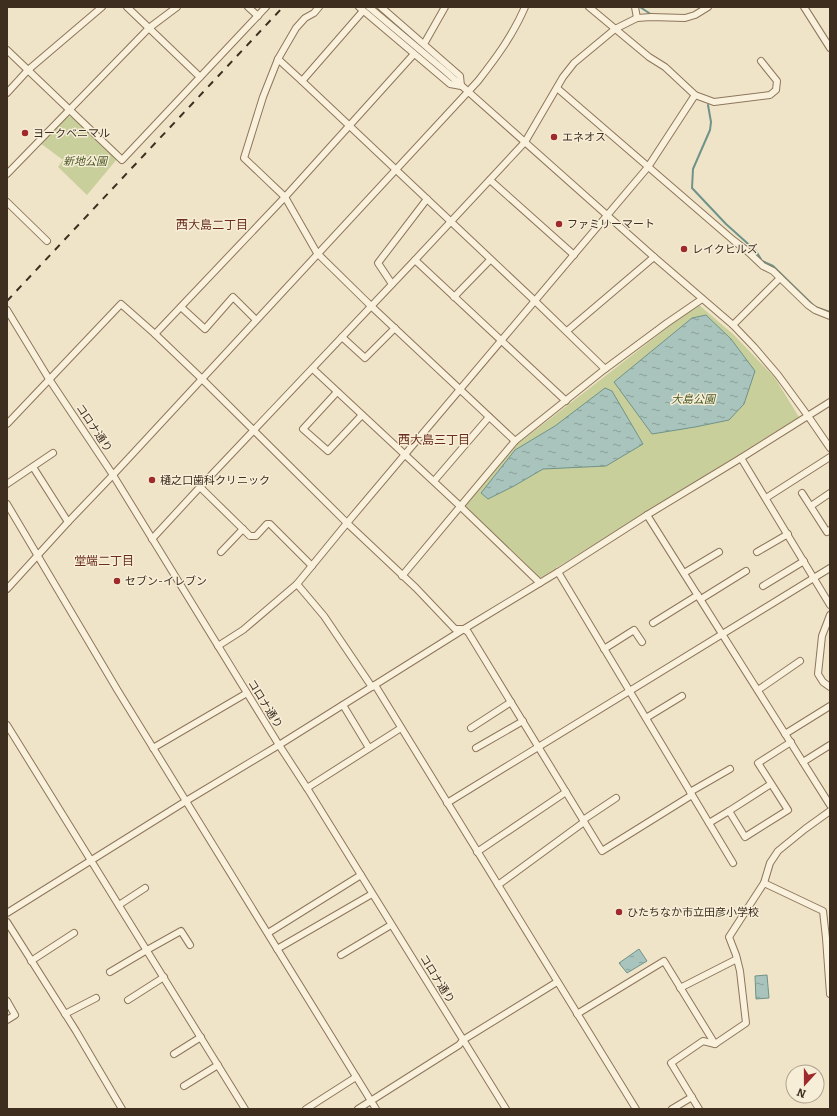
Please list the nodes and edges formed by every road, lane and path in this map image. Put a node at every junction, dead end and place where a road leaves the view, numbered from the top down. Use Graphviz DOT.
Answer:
graph roads {
  1 [pos="102,7"];
  2 [pos="127,7"];
  3 [pos="177,7"];
  4 [pos="248,7"];
  5 [pos="266,7"];
  6 [pos="319,7"];
  7 [pos="369,7"];
  8 [pos="381,7"];
  9 [pos="445,7"];
  10 [pos="525,7"];
  11 [pos="590,7"];
  12 [pos="634,7"];
  13 [pos="708,7"];
  14 [pos="804,7"];
  15 [pos="361,9"];
  16 [pos="258,16"];
  17 [pos="637,18"];
  18 [pos="149,28"];
  19 [pos="615,29"];
  20 [pos="424,44"];
  21 [pos="830,48"];
  22 [pos="7,50"];
  23 [pos="414,54"];
  24 [pos="278,59"];
  25 [pos="761,61"];
  26 [pos="28,70"];
  27 [pos="200,77"];
  28 [pos="302,81"];
  29 [pos="461,86"];
  30 [pos="557,88"];
  31 [pos="467,92"];
  32 [pos="7,93"];
  33 [pos="695,95"];
  34 [pos="70,110"];
  35 [pos="350,126"];
  36 [pos="525,142"];
  37 [pos="648,167"];
  38 [pos="395,169"];
  39 [pos="7,174"];
  40 [pos="490,180"];
  41 [pos="285,197"];
  42 [pos="427,198"];
  43 [pos="7,202"];
  44 [pos="608,215"];
  45 [pos="450,221"];
  46 [pos="47,241"];
  47 [pos="317,253"];
  48 [pos="574,255"];
  49 [pos="654,257"];
  50 [pos="415,260"];
  51 [pos="490,260"];
  52 [pos="780,278"];
  53 [pos="392,284"];
  54 [pos="454,297"];
  55 [pos="702,299"];
  56 [pos="535,301"];
  57 [pos="371,306"];
  58 [pos="181,307"];
  59 [pos="8,314"];
  60 [pos="830,316"];
  61 [pos="256,320"];
  62 [pos="733,325"];
  63 [pos="395,328"];
  64 [pos="567,331"];
  65 [pos="155,334"];
  66 [pos="342,337"];
  67 [pos="502,340"];
  68 [pos="313,369"];
  69 [pos="605,369"];
  70 [pos="49,379"];
  71 [pos="202,379"];
  72 [pos="460,390"];
  73 [pos="337,392"];
  74 [pos="566,401"];
  75 [pos="830,402"];
  76 [pos="362,415"];
  77 [pos="808,416"];
  78 [pos="489,417"];
  79 [pos="7,424"];
  80 [pos="254,431"];
  81 [pos="515,441"];
  82 [pos="830,448"];
  83 [pos="53,453"];
  84 [pos="405,455"];
  85 [pos="830,457"];
  86 [pos="742,458"];
  87 [pos="33,467"];
  88 [pos="113,475"];
  89 [pos="434,481"];
  90 [pos="7,484"];
  91 [pos="200,487"];
  92 [pos="802,493"];
  93 [pos="830,493"];
  94 [pos="766,498"];
  95 [pos="7,504"];
  96 [pos="460,506"];
  97 [pos="811,506"];
  98 [pos="648,515"];
  99 [pos="68,522"];
  100 [pos="347,523"];
  101 [pos="243,529"];
  102 [pos="830,530"];
  103 [pos="788,534"];
  104 [pos="152,539"];
  105 [pos="221,552"];
  106 [pos="719,552"];
  107 [pos="757,552"];
  108 [pos="37,556"];
  109 [pos="804,561"];
  110 [pos="312,566"];
  111 [pos="830,568"];
  112 [pos="746,571"];
  113 [pos="558,572"];
  114 [pos="684,573"];
  115 [pos="402,576"];
  116 [pos="814,578"];
  117 [pos="540,583"];
  118 [pos="296,584"];
  119 [pos="764,586"];
  120 [pos="7,589"];
  121 [pos="699,597"];
  122 [pos="830,605"];
  123 [pos="830,615"];
  124 [pos="653,623"];
  125 [pos="464,629"];
  126 [pos="723,634"];
  127 [pos="642,642"];
  128 [pos="218,646"];
  129 [pos="604,649"];
  130 [pos="800,661"];
  131 [pos="373,686"];
  132 [pos="830,687"];
  133 [pos="758,690"];
  134 [pos="630,691"];
  135 [pos="247,693"];
  136 [pos="682,696"];
  137 [pos="511,702"];
  138 [pos="344,704"];
  139 [pos="830,706"];
  140 [pos="646,718"];
  141 [pos="522,721"];
  142 [pos="7,725"];
  143 [pos="401,728"];
  144 [pos="471,728"];
  145 [pos="785,734"];
  146 [pos="791,742"];
  147 [pos="279,745"];
  148 [pos="830,745"];
  149 [pos="538,747"];
  150 [pos="154,748"];
  151 [pos="369,748"];
  152 [pos="476,748"];
  153 [pos="803,762"];
  154 [pos="730,768"];
  155 [pos="771,784"];
  156 [pos="307,788"];
  157 [pos="566,792"];
  158 [pos="691,794"];
  159 [pos="616,798"];
  160 [pos="186,801"];
  161 [pos="447,803"];
  162 [pos="830,805"];
  163 [pos="729,811"];
  164 [pos="830,811"];
  165 [pos="584,821"];
  166 [pos="709,823"];
  167 [pos="477,852"];
  168 [pos="91,861"];
  169 [pos="733,863"];
  170 [pos="361,875"];
  171 [pos="764,883"];
  172 [pos="498,884"];
  173 [pos="145,888"];
  174 [pos="372,894"];
  175 [pos="119,905"];
  176 [pos="7,913"];
  177 [pos="7,922"];
  178 [pos="392,925"];
  179 [pos="268,933"];
  180 [pos="74,934"];
  181 [pos="828,938"];
  182 [pos="190,945"];
  183 [pos="277,949"];
  184 [pos="147,950"];
  185 [pos="341,955"];
  186 [pos="737,959"];
  187 [pos="31,961"];
  188 [pos="110,972"];
  189 [pos="164,978"];
  190 [pos="557,982"];
  191 [pos="680,988"];
  192 [pos="830,994"];
  193 [pos="96,998"];
  194 [pos="128,1000"];
  195 [pos="7,1002"];
  196 [pos="65,1014"];
  197 [pos="577,1014"];
  198 [pos="7,1020"];
  199 [pos="201,1037"];
  200 [pos="463,1040"];
  201 [pos="716,1044"];
  202 [pos="174,1054"];
  203 [pos="218,1065"];
  204 [pos="356,1077"];
  205 [pos="184,1086"];
  206 [pos="692,1097"];
  207 [pos="371,1101"];
  208 [pos="122,1109"];
  209 [pos="245,1109"];
  210 [pos="306,1109"];
  211 [pos="358,1109"];
  212 [pos="376,1109"];
  213 [pos="506,1109"];
  214 [pos="636,1109"];
  215 [pos="672,1109"];
  216 [pos="699,1109"];
  1 -- 26 [label="street"];
  2 -- 18 [label="street"];
  3 -- 18 [label="street"];
  4 -- 16 [label="street"];
  5 -- 16 [label="street"];
  6 -- 24 [label="street"];
  7 -- 29 [label="street"];
  8 -- 20 [label="street"];
  9 -- 20 [label="street"];
  10 -- 31 [label="street"];
  11 -- 19 [label="street"];
  12 -- 17 [label="street"];
  13 -- 17 [label="street"];
  14 -- 21 [label="street"];
  15 -- 23 [label="street"];
  15 -- 28 [label="street"];
  16 -- 27 [label="street"];
  17 -- 19 [label="street"];
  18 -- 27 [label="street"];
  18 -- 34 [label="street"];
  19 -- 30 [label="street"];
  19 -- 33 [label="street"];
  20 -- 29 [label="street"];
  22 -- 26 [label="street"];
  23 -- 29 [label="street"];
  23 -- 35 [label="street"];
  24 -- 28 [label="street"];
  24 -- 41 [label="street"];
  25 -- 33 [label="street"];
  26 -- 32 [label="street"];
  26 -- 34 [label="street"];
  27 -- 34 [label="street"];
  28 -- 35 [label="street"];
  29 -- 31 [label="street"];
  30 -- 36 [label="street"];
  30 -- 37 [label="street"];
  31 -- 36 [label="street"];
  31 -- 38 [label="street"];
  33 -- 37 [label="street"];
  34 -- 39 [label="street"];
  35 -- 38 [label="street"];
  35 -- 41 [label="street"];
  36 -- 40 [label="street"];
  36 -- 44 [label="street"];
  37 -- 44 [label="street"];
  37 -- 52 [label="street"];
  38 -- 42 [label="street"];
  38 -- 47 [label="street"];
  40 -- 45 [label="street"];
  40 -- 48 [label="street"];
  41 -- 47 [label="street"];
  41 -- 58 [label="street"];
  42 -- 45 [label="street"];
  42 -- 53 [label="street"];
  43 -- 46 [label="street"];
  44 -- 48 [label="street"];
  44 -- 49 [label="street"];
  45 -- 50 [label="street"];
  45 -- 51 [label="street"];
  47 -- 57 [label="street"];
  47 -- 61 [label="street"];
  48 -- 56 [label="street"];
  49 -- 55 [label="street"];
  49 -- 64 [label="street"];
  50 -- 53 [label="street"];
  50 -- 54 [label="street"];
  51 -- 54 [label="street"];
  51 -- 56 [label="street"];
  52 -- 60 [label="street"];
  52 -- 62 [label="street"];
  53 -- 57 [label="street"];
  54 -- 67 [label="street"];
  55 -- 62 [label="street"];
  55 -- 69 [label="street"];
  56 -- 64 [label="street"];
  56 -- 67 [label="street"];
  57 -- 63 [label="street"];
  57 -- 66 [label="street"];
  58 -- 61 [label="street"];
  58 -- 65 [label="street"];
  59 -- 70 [label="street, コロナ通り"];
  61 -- 71 [label="street"];
  62 -- 77 [label="street"];
  63 -- 66 [label="street"];
  63 -- 72 [label="street"];
  64 -- 69 [label="street"];
  65 -- 70 [label="street"];
  65 -- 71 [label="street"];
  66 -- 68 [label="street"];
  67 -- 72 [label="street"];
  67 -- 74 [label="street"];
  68 -- 73 [label="street"];
  68 -- 80 [label="street"];
  69 -- 74 [label="street"];
  70 -- 79 [label="street"];
  70 -- 88 [label="street, コロナ通り"];
  71 -- 80 [label="street"];
  71 -- 88 [label="street"];
  72 -- 78 [label="street"];
  72 -- 84 [label="street"];
  73 -- 76 [label="street"];
  73 -- 76 [label="street"];
  74 -- 81 [label="street"];
  75 -- 77 [label="street"];
  76 -- 84 [label="street"];
  77 -- 82 [label="street"];
  77 -- 86 [label="street"];
  78 -- 81 [label="street"];
  78 -- 89 [label="street"];
  80 -- 91 [label="street"];
  80 -- 100 [label="street"];
  81 -- 96 [label="street"];
  83 -- 87 [label="street"];
  84 -- 89 [label="street"];
  84 -- 100 [label="street"];
  85 -- 94 [label="street"];
  86 -- 94 [label="street"];
  86 -- 98 [label="street"];
  87 -- 90 [label="street"];
  87 -- 99 [label="street"];
  88 -- 99 [label="street"];
  88 -- 104 [label="street, コロナ通り"];
  89 -- 96 [label="street"];
  91 -- 101 [label="street"];
  91 -- 104 [label="street"];
  92 -- 97 [label="street"];
  93 -- 97 [label="street"];
  94 -- 103 [label="street"];
  95 -- 108 [label="street"];
  96 -- 115 [label="street"];
  96 -- 117 [label="street"];
  97 -- 102 [label="street"];
  98 -- 113 [label="street"];
  98 -- 114 [label="street"];
  99 -- 108 [label="street"];
  100 -- 110 [label="street"];
  100 -- 115 [label="street"];
  101 -- 105 [label="street"];
  101 -- 110 [label="street"];
  103 -- 107 [label="street"];
  103 -- 109 [label="street"];
  104 -- 128 [label="street, コロナ通り"];
  106 -- 114 [label="street"];
  108 -- 120 [label="street"];
  108 -- 150 [label="street"];
  109 -- 116 [label="street"];
  109 -- 119 [label="street"];
  110 -- 118 [label="street"];
  111 -- 116 [label="street"];
  112 -- 121 [label="street"];
  113 -- 117 [label="street"];
  113 -- 129 [label="street"];
  114 -- 121 [label="street"];
  115 -- 125 [label="street"];
  116 -- 122 [label="street"];
  116 -- 126 [label="street"];
  117 -- 125 [label="street"];
  118 -- 128 [label="street"];
  118 -- 131 [label="street"];
  121 -- 124 [label="street"];
  121 -- 126 [label="street"];
  123 -- 132 [label="street"];
  125 -- 131 [label="street"];
  125 -- 137 [label="street"];
  126 -- 133 [label="street"];
  126 -- 134 [label="street"];
  127 -- 129 [label="street"];
  128 -- 135 [label="street, コロナ通り"];
  129 -- 134 [label="street"];
  130 -- 133 [label="street"];
  131 -- 138 [label="street"];
  131 -- 143 [label="street"];
  133 -- 145 [label="street"];
  134 -- 140 [label="street"];
  134 -- 149 [label="street"];
  135 -- 147 [label="street, コロナ通り"];
  135 -- 150 [label="street"];
  136 -- 140 [label="street"];
  137 -- 141 [label="street"];
  137 -- 144 [label="street"];
  138 -- 147 [label="street"];
  138 -- 151 [label="street"];
  139 -- 145 [label="street"];
  140 -- 158 [label="street"];
  141 -- 149 [label="street"];
  141 -- 152 [label="street"];
  142 -- 168 [label="street"];
  143 -- 151 [label="street"];
  143 -- 161 [label="street"];
  145 -- 146 [label="street"];
  146 -- 153 [label="street"];
  146 -- 155 [label="street"];
  147 -- 156 [label="street, コロナ通り"];
  147 -- 160 [label="street"];
  148 -- 153 [label="street"];
  149 -- 157 [label="street"];
  149 -- 161 [label="street"];
  150 -- 160 [label="street"];
  151 -- 156 [label="street"];
  153 -- 162 [label="street"];
  154 -- 158 [label="street"];
  155 -- 163 [label="street"];
  155 -- 163 [label="street"];
  156 -- 170 [label="street, コロナ通り"];
  157 -- 165 [label="street"];
  157 -- 167 [label="street"];
  158 -- 165 [label="street"];
  158 -- 166 [label="street"];
  159 -- 165 [label="street"];
  160 -- 168 [label="street"];
  160 -- 179 [label="street"];
  161 -- 167 [label="street"];
  163 -- 166 [label="street"];
  164 -- 171 [label="street"];
  165 -- 172 [label="street"];
  166 -- 169 [label="street"];
  167 -- 172 [label="street"];
  168 -- 175 [label="street"];
  168 -- 176 [label="street"];
  170 -- 174 [label="street, コロナ通り"];
  170 -- 179 [label="street"];
  171 -- 181 [label="street"];
  171 -- 186 [label="street"];
  172 -- 190 [label="street"];
  173 -- 175 [label="street"];
  174 -- 178 [label="street, コロナ通り"];
  174 -- 183 [label="street"];
  175 -- 184 [label="street"];
  177 -- 187 [label="street"];
  178 -- 185 [label="street"];
  178 -- 200 [label="street, コロナ通り"];
  179 -- 183 [label="street"];
  180 -- 187 [label="street"];
  181 -- 192 [label="street"];
  182 -- 184 [label="street"];
  183 -- 204 [label="street"];
  184 -- 188 [label="street"];
  184 -- 189 [label="street"];
  186 -- 191 [label="street"];
  186 -- 201 [label="street"];
  187 -- 196 [label="street"];
  189 -- 194 [label="street"];
  189 -- 199 [label="street"];
  190 -- 197 [label="street"];
  190 -- 200 [label="street"];
  191 -- 197 [label="street"];
  191 -- 201 [label="street"];
  193 -- 196 [label="street"];
  195 -- 198 [label="street"];
  196 -- 208 [label="street"];
  197 -- 214 [label="street"];
  199 -- 202 [label="street"];
  199 -- 203 [label="street"];
  200 -- 207 [label="street"];
  200 -- 213 [label="street, コロナ通り"];
  201 -- 206 [label="street"];
  203 -- 205 [label="street"];
  203 -- 209 [label="street"];
  204 -- 207 [label="street"];
  204 -- 210 [label="street"];
  206 -- 215 [label="street"];
  206 -- 216 [label="street"];
  207 -- 211 [label="street"];
  207 -- 212 [label="street"];
}
